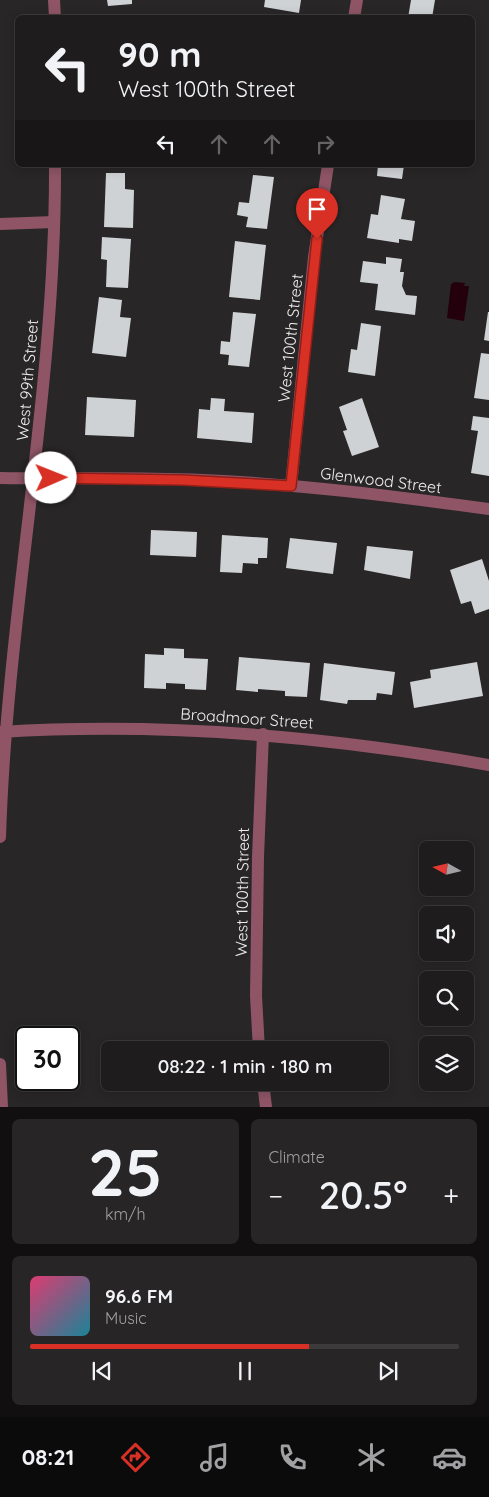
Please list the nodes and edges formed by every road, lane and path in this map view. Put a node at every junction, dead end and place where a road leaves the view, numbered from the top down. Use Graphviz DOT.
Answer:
graph roads {
  1 [pos="54,0"];
  2 [pos="357,0"];
  3 [pos="55,15"];
  4 [pos="354,15"];
  5 [pos="56,167"];
  6 [pos="328,167"];
  7 [pos="54,222"];
  8 [pos="0,224"];
  9 [pos="0,478"];
  10 [pos="34,478"];
  11 [pos="291,486"];
  12 [pos="489,510"];
  13 [pos="3,732"];
  14 [pos="263,734"];
  15 [pos="489,765"];
  16 [pos="0,837"];
  17 [pos="258,1041"];
  18 [pos="0,1064"];
  19 [pos="264,1091"];
  20 [pos="2,1107"];
  21 [pos="266,1107"];
  1 -- 3 [label="street"];
  2 -- 4 [label="street"];
  5 -- 7 [label="street, West 99th Street"];
  6 -- 11 [label="street, West 100th Street"];
  7 -- 8 [label="street"];
  7 -- 10 [label="street, West 99th Street"];
  9 -- 10 [label="street, Glenwood Street"];
  10 -- 11 [label="street, Glenwood Street"];
  10 -- 13 [label="street, West 99th Street"];
  11 -- 12 [label="street, Glenwood Street"];
  13 -- 14 [label="street, Broadmoor Street"];
  13 -- 16 [label="street, West 99th Street"];
  14 -- 15 [label="street, Broadmoor Street"];
  14 -- 17 [label="street, West 100th Street"];
  18 -- 20 [label="street"];
  19 -- 21 [label="street"];
}
